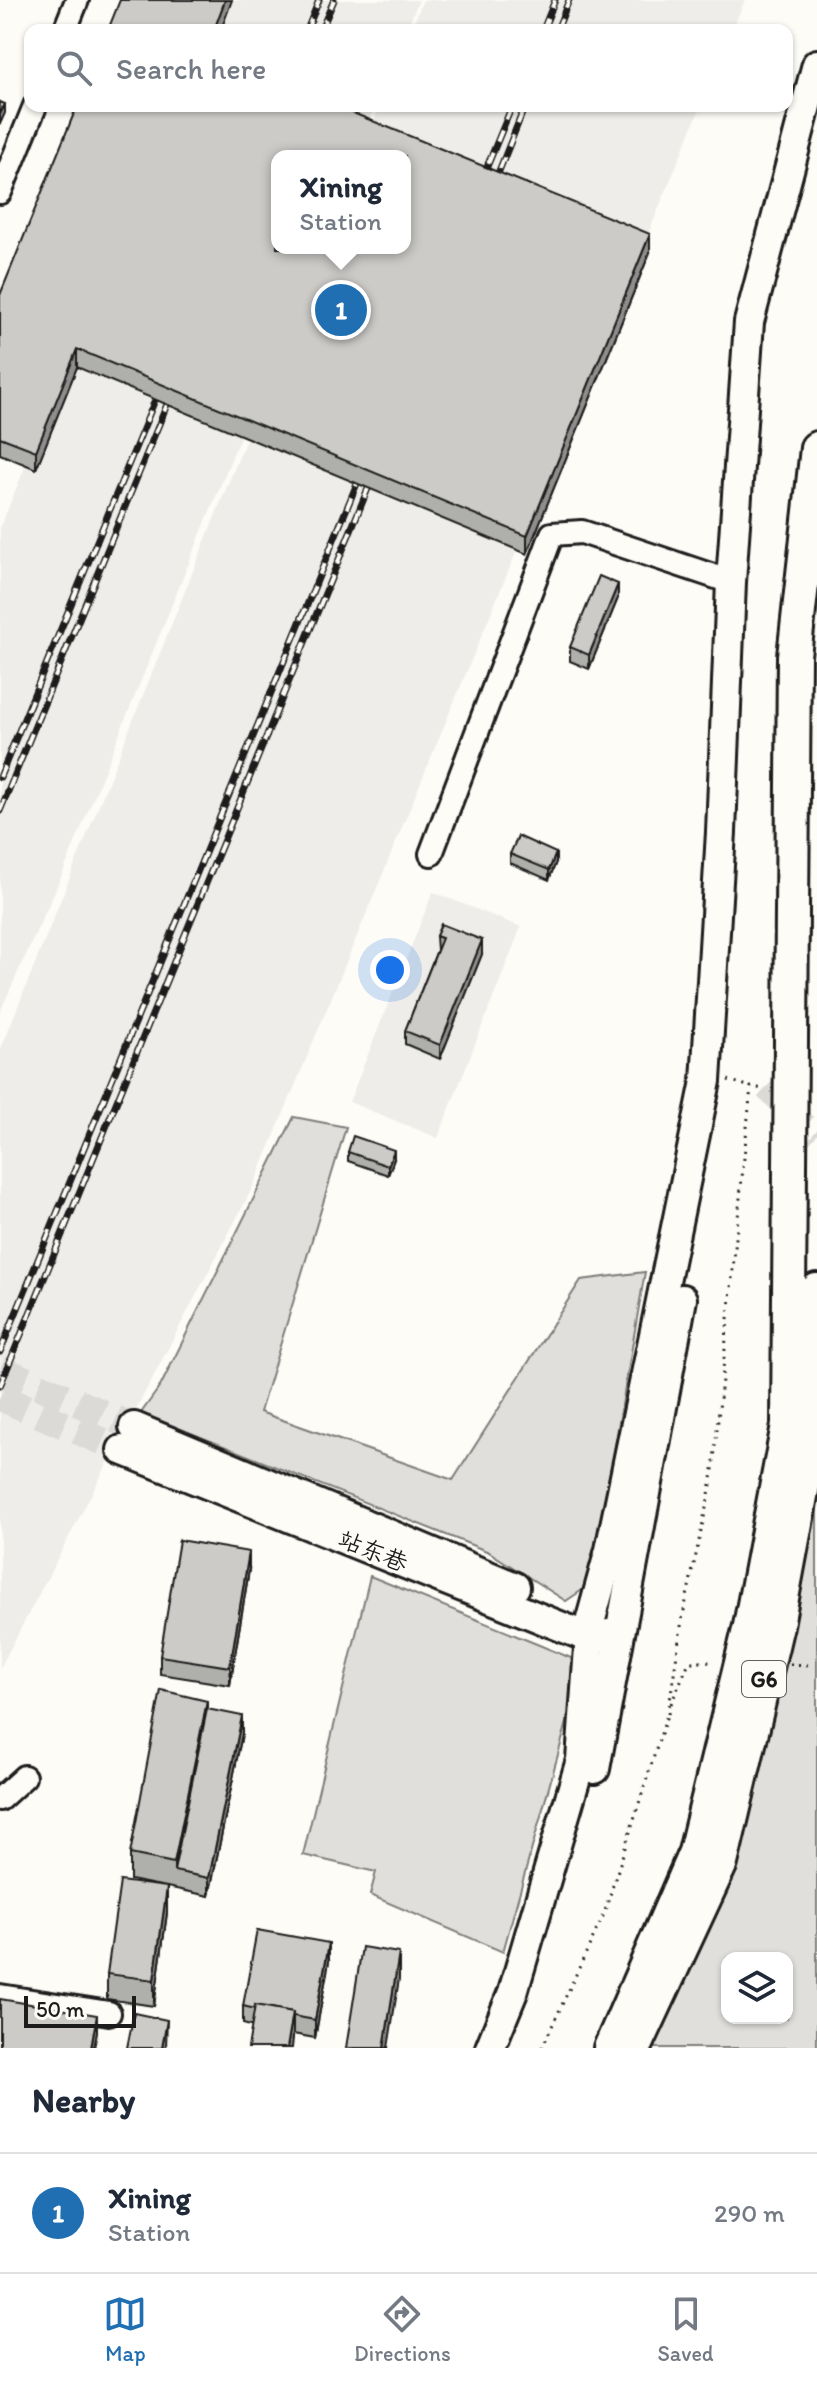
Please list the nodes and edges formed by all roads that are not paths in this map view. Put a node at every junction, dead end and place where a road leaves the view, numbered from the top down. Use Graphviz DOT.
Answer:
graph roads {
  1 [pos="77,0"];
  2 [pos="67,24"];
  3 [pos="817,64"];
  4 [pos="33,112"];
  5 [pos="817,131"];
  6 [pos="0,192"];
  7 [pos="817,448"];
  8 [pos="731,582"];
  9 [pos="431,854"];
  10 [pos="817,1290"];
  11 [pos="128,1439"];
  12 [pos="625,1616"];
  13 [pos="592,1629"];
  14 [pos="24,1777"];
  15 [pos="0,1799"];
  16 [pos="0,1996"];
  17 [pos="109,2013"];
  18 [pos="490,2048"];
  19 [pos="507,2048"];
  20 [pos="610,2048"];
  21 [pos="635,2048"];
  1 -- 2 [label="street"];
  3 -- 8 [label="main road"];
  4 -- 6 [label="street"];
  5 -- 12 [label="main road"];
  7 -- 20 [label="highway, G6"];
  8 -- 9 [label="street"];
  8 -- 13 [label="main road"];
  10 -- 21 [label="highway, G6"];
  11 -- 13 [label="main road, 站东巷"];
  12 -- 13 [label="main road"];
  12 -- 19 [label="main road"];
  13 -- 18 [label="main road"];
  14 -- 15 [label="street"];
  16 -- 17 [label="street"];
}
